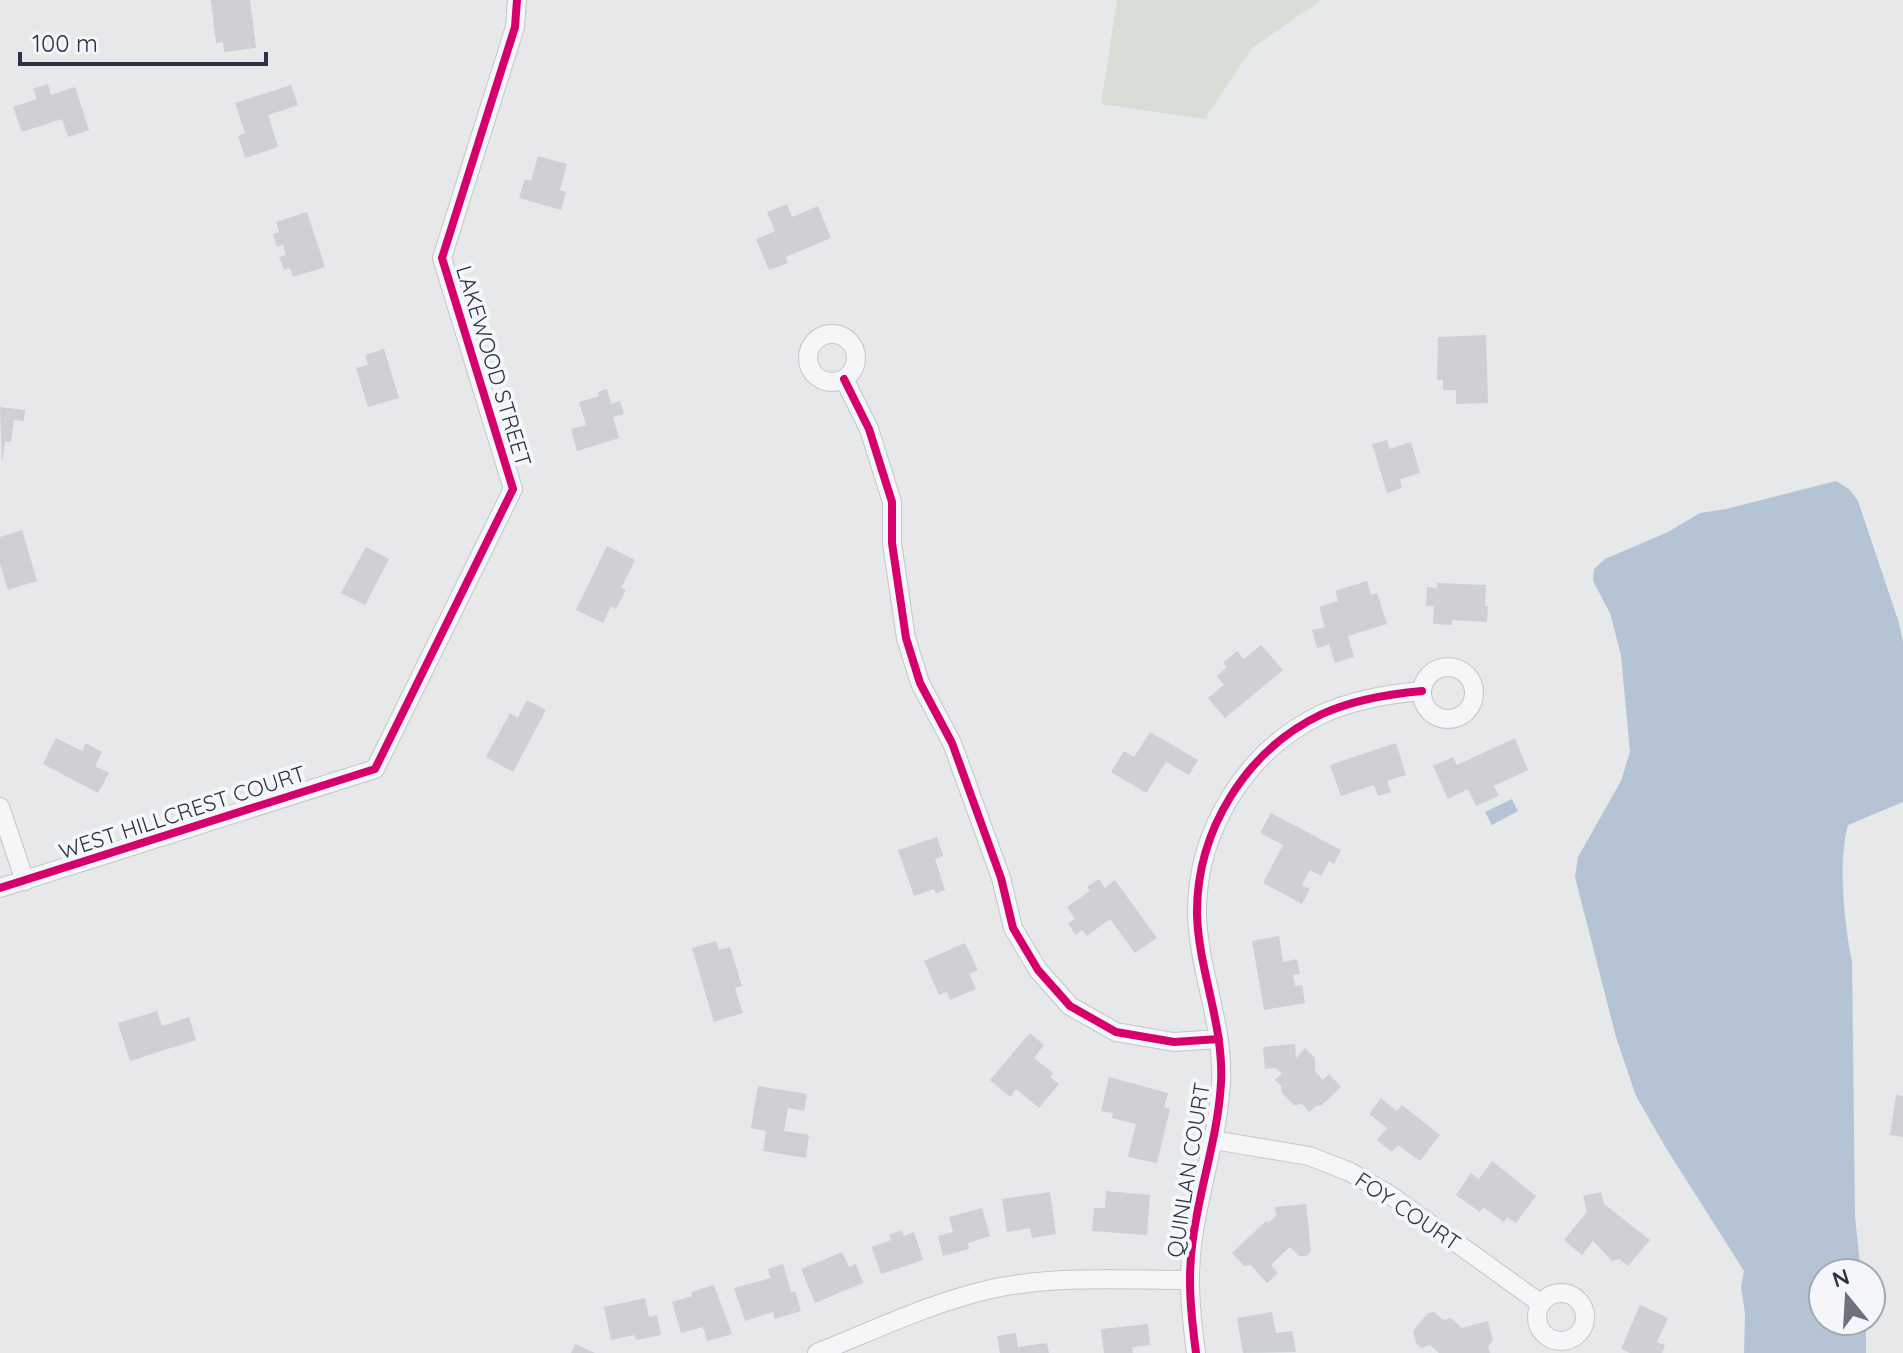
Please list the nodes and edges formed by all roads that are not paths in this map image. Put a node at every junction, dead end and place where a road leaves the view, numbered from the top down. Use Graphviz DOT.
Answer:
graph roads {
  1 [pos="517,0"];
  2 [pos="844,379"];
  3 [pos="1422,691"];
  4 [pos="375,769"];
  5 [pos="0,807"];
  6 [pos="25,881"];
  7 [pos="0,888"];
  8 [pos="1219,1039"];
  9 [pos="1214,1140"];
  10 [pos="1189,1280"];
  11 [pos="1540,1303"];
  12 [pos="817,1353"];
  13 [pos="1196,1353"];
  1 -- 4 [label="street, LAKEWOOD STREET"];
  2 -- 8 [label="street"];
  3 -- 8 [label="street, QUINLAN COURT"];
  4 -- 6 [label="street, WEST HILLCREST COURT"];
  5 -- 6 [label="street"];
  6 -- 7 [label="street, WEST HILLCREST COURT"];
  8 -- 9 [label="street, QUINLAN COURT"];
  9 -- 10 [label="street, QUINLAN COURT"];
  9 -- 11 [label="street, FOY COURT"];
  10 -- 12 [label="street"];
  10 -- 13 [label="street, QUINLAN COURT"];
}
